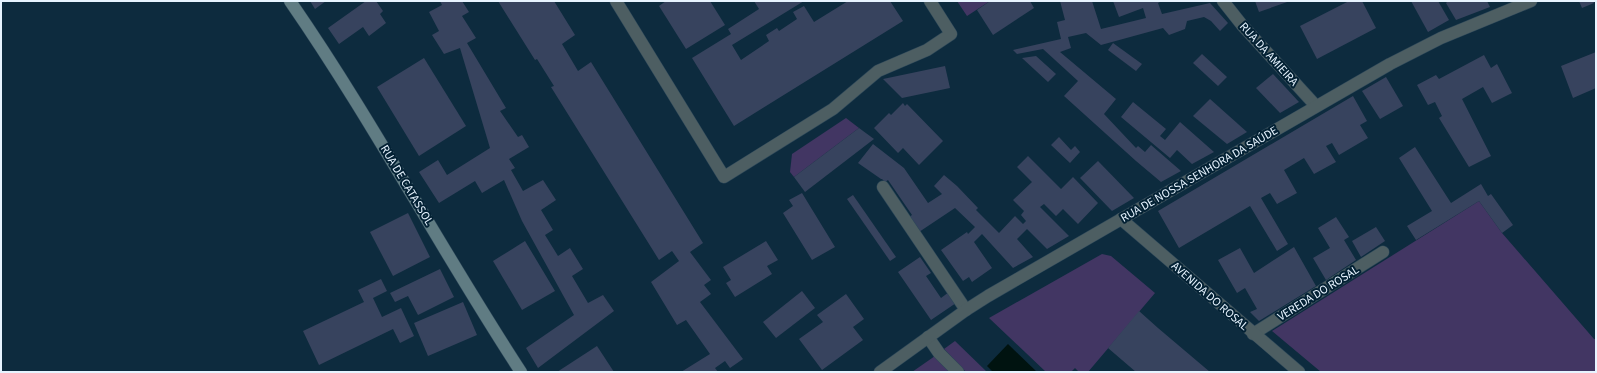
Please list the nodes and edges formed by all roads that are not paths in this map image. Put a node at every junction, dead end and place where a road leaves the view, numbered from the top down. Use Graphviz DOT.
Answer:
graph roads {
  1 [pos="290,1"];
  2 [pos="616,1"];
  3 [pos="930,1"];
  4 [pos="1223,1"];
  5 [pos="1531,1"];
  6 [pos="1316,106"];
  7 [pos="883,187"];
  8 [pos="1122,219"];
  9 [pos="1383,252"];
  10 [pos="966,310"];
  11 [pos="1253,334"];
  12 [pos="928,337"];
  13 [pos="521,372"];
  14 [pos="880,372"];
  15 [pos="958,372"];
  16 [pos="1299,372"];
  1 -- 13 [label="main road, RUA DE CATASSOL"];
  2 -- 3 [label="street"];
  4 -- 6 [label="street, RUA DA AMIEIRA"];
  5 -- 6 [label="street, RUA DE NOSSA SENHORA DA SAÚDE"];
  6 -- 8 [label="street, RUA DE NOSSA SENHORA DA SAÚDE"];
  7 -- 10 [label="street"];
  8 -- 10 [label="street, RUA DE NOSSA SENHORA DA SAÚDE"];
  8 -- 11 [label="street, AVENIDA DO ROSAL"];
  9 -- 11 [label="street, VEREDA DO ROSAL"];
  10 -- 12 [label="street, RUA DE NOSSA SENHORA DA SAÚDE"];
  11 -- 16 [label="street, AVENIDA DO ROSAL"];
  12 -- 14 [label="street, RUA DE NOSSA SENHORA DA SAÚDE"];
  12 -- 15 [label="street"];
}
